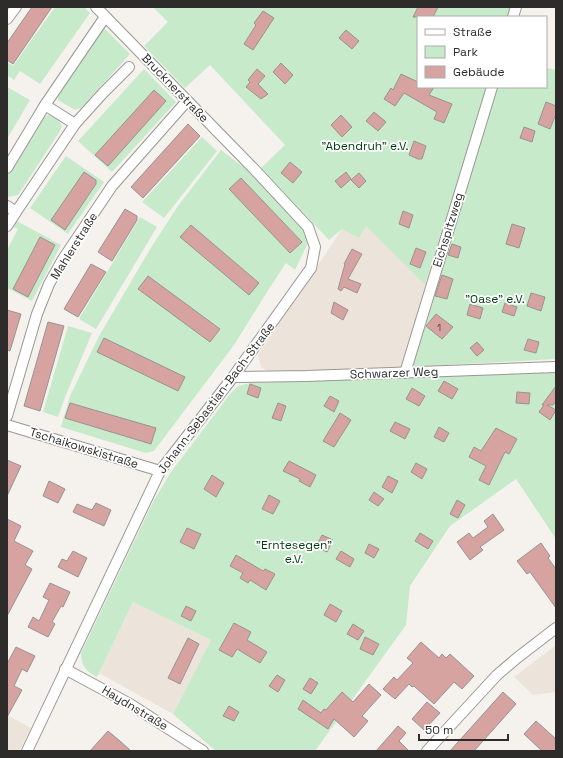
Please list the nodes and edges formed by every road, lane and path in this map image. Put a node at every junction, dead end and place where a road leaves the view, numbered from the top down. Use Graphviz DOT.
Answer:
graph roads {
  1 [pos="16,7"];
  2 [pos="96,7"];
  3 [pos="105,17"];
  4 [pos="7,19"];
  5 [pos="128,67"];
  6 [pos="492,88"];
  7 [pos="187,101"];
  8 [pos="45,105"];
  9 [pos="75,124"];
  10 [pos="7,168"];
  11 [pos="254,169"];
  12 [pos="11,209"];
  13 [pos="7,226"];
  14 [pos="556,367"];
  15 [pos="405,373"];
  16 [pos="233,377"];
  17 [pos="7,416"];
  18 [pos="7,425"];
  19 [pos="160,471"];
  20 [pos="556,628"];
  21 [pos="65,669"];
  22 [pos="27,751"];
  23 [pos="203,751"];
  24 [pos="427,751"];
  1 -- 4 [label="street"];
  2 -- 3 [label="street, Brucknerstraße"];
  3 -- 7 [label="street, Brucknerstraße"];
  3 -- 8 [label="street"];
  5 -- 9 [label="street"];
  6 -- 15 [label="street, Eichspitzweg"];
  7 -- 11 [label="street, Brucknerstraße"];
  7 -- 17 [label="street, Mahlerstraße"];
  8 -- 9 [label="street"];
  8 -- 10 [label="street"];
  9 -- 12 [label="street"];
  11 -- 16 [label="street, Johann-Sebastian-Bach-Straße"];
  12 -- 13 [label="street"];
  14 -- 15 [label="street, Schwarzer Weg"];
  15 -- 16 [label="street, Schwarzer Weg"];
  16 -- 19 [label="street, Johann-Sebastian-Bach-Straße"];
  18 -- 19 [label="street, Tschaikowskistraße"];
  19 -- 21 [label="street, Johann-Sebastian-Bach-Straße"];
  20 -- 24 [label="street"];
  21 -- 22 [label="street, Johann-Sebastian-Bach-Straße"];
  21 -- 23 [label="street, Haydnstraße"];
}
